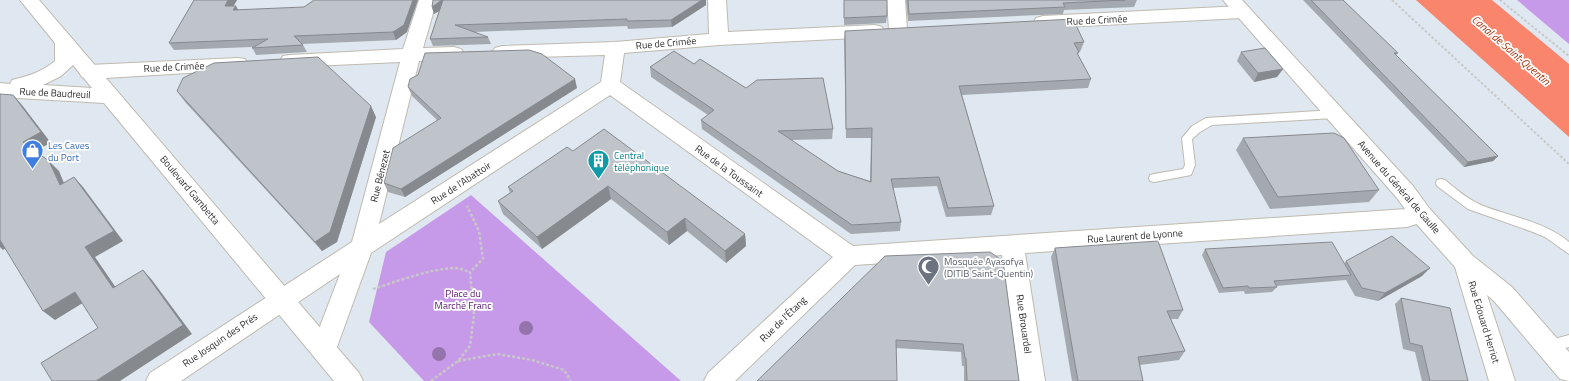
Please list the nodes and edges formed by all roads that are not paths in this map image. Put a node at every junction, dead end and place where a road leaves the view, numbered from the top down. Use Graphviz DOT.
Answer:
graph roads {
  1 [pos="29,0"];
  2 [pos="428,0"];
  3 [pos="717,0"];
  4 [pos="896,0"];
  5 [pos="1237,6"];
  6 [pos="1023,24"];
  7 [pos="719,39"];
  8 [pos="64,42"];
  9 [pos="615,48"];
  10 [pos="411,55"];
  11 [pos="89,72"];
  12 [pos="610,85"];
  13 [pos="0,89"];
  14 [pos="110,96"];
  15 [pos="1334,114"];
  16 [pos="1154,178"];
  17 [pos="1441,183"];
  18 [pos="1421,214"];
  19 [pos="1012,244"];
  20 [pos="362,246"];
  21 [pos="1569,249"];
  22 [pos="848,256"];
  23 [pos="1465,263"];
  24 [pos="281,299"];
  25 [pos="1558,344"];
  26 [pos="324,350"];
  27 [pos="1569,371"];
  28 [pos="159,381"];
  29 [pos="350,381"];
  30 [pos="717,381"];
  31 [pos="1032,381"];
  32 [pos="1502,381"];
  1 -- 8 [label="street, Boulevard Gambetta"];
  2 -- 10 [label="street, Rue Bénezet"];
  3 -- 7 [label="street"];
  4 -- 7 [label="street, Rue de Crimée"];
  5 -- 6 [label="street, Rue de Crimée"];
  5 -- 15 [label="street, Avenue du Général de Gaulle"];
  7 -- 9 [label="street, Rue de Crimée"];
  8 -- 11 [label="street, Boulevard Gambetta"];
  8 -- 13 [label="street"];
  9 -- 10 [label="street, Rue de Crimée"];
  9 -- 12 [label="street"];
  10 -- 11 [label="street, Rue de Crimée"];
  10 -- 20 [label="street, Rue Bénezet"];
  11 -- 14 [label="street, Boulevard Gambetta"];
  12 -- 20 [label="street, Rue de l'Abattoir"];
  12 -- 22 [label="street, Rue de la Toussaint"];
  13 -- 14 [label="street, Rue de Baudreuil"];
  14 -- 24 [label="street, Boulevard Gambetta"];
  15 -- 16 [label="lane"];
  15 -- 18 [label="street, Avenue du Général de Gaulle"];
  17 -- 21 [label="lane"];
  18 -- 19 [label="street, Rue Laurent de Lyonne"];
  18 -- 23 [label="street, Avenue du Général de Gaulle"];
  19 -- 22 [label="street, Rue Laurent de Lyonne"];
  19 -- 31 [label="street, Rue Brouardel"];
  20 -- 24 [label="street, Rue de l'Abattoir"];
  20 -- 26 [label="street, Rue Bénezet"];
  22 -- 30 [label="street, Rue de l'Étang"];
  23 -- 25 [label="street, Avenue du Général de Gaulle"];
  23 -- 32 [label="street, Rue Edouard Herriot"];
  24 -- 26 [label="street, Boulevard Gambetta"];
  24 -- 28 [label="street, Rue Josquin des Prés"];
  25 -- 27 [label="street, Avenue du Général de Gaulle"];
  26 -- 29 [label="street, Boulevard Gambetta"];
}
